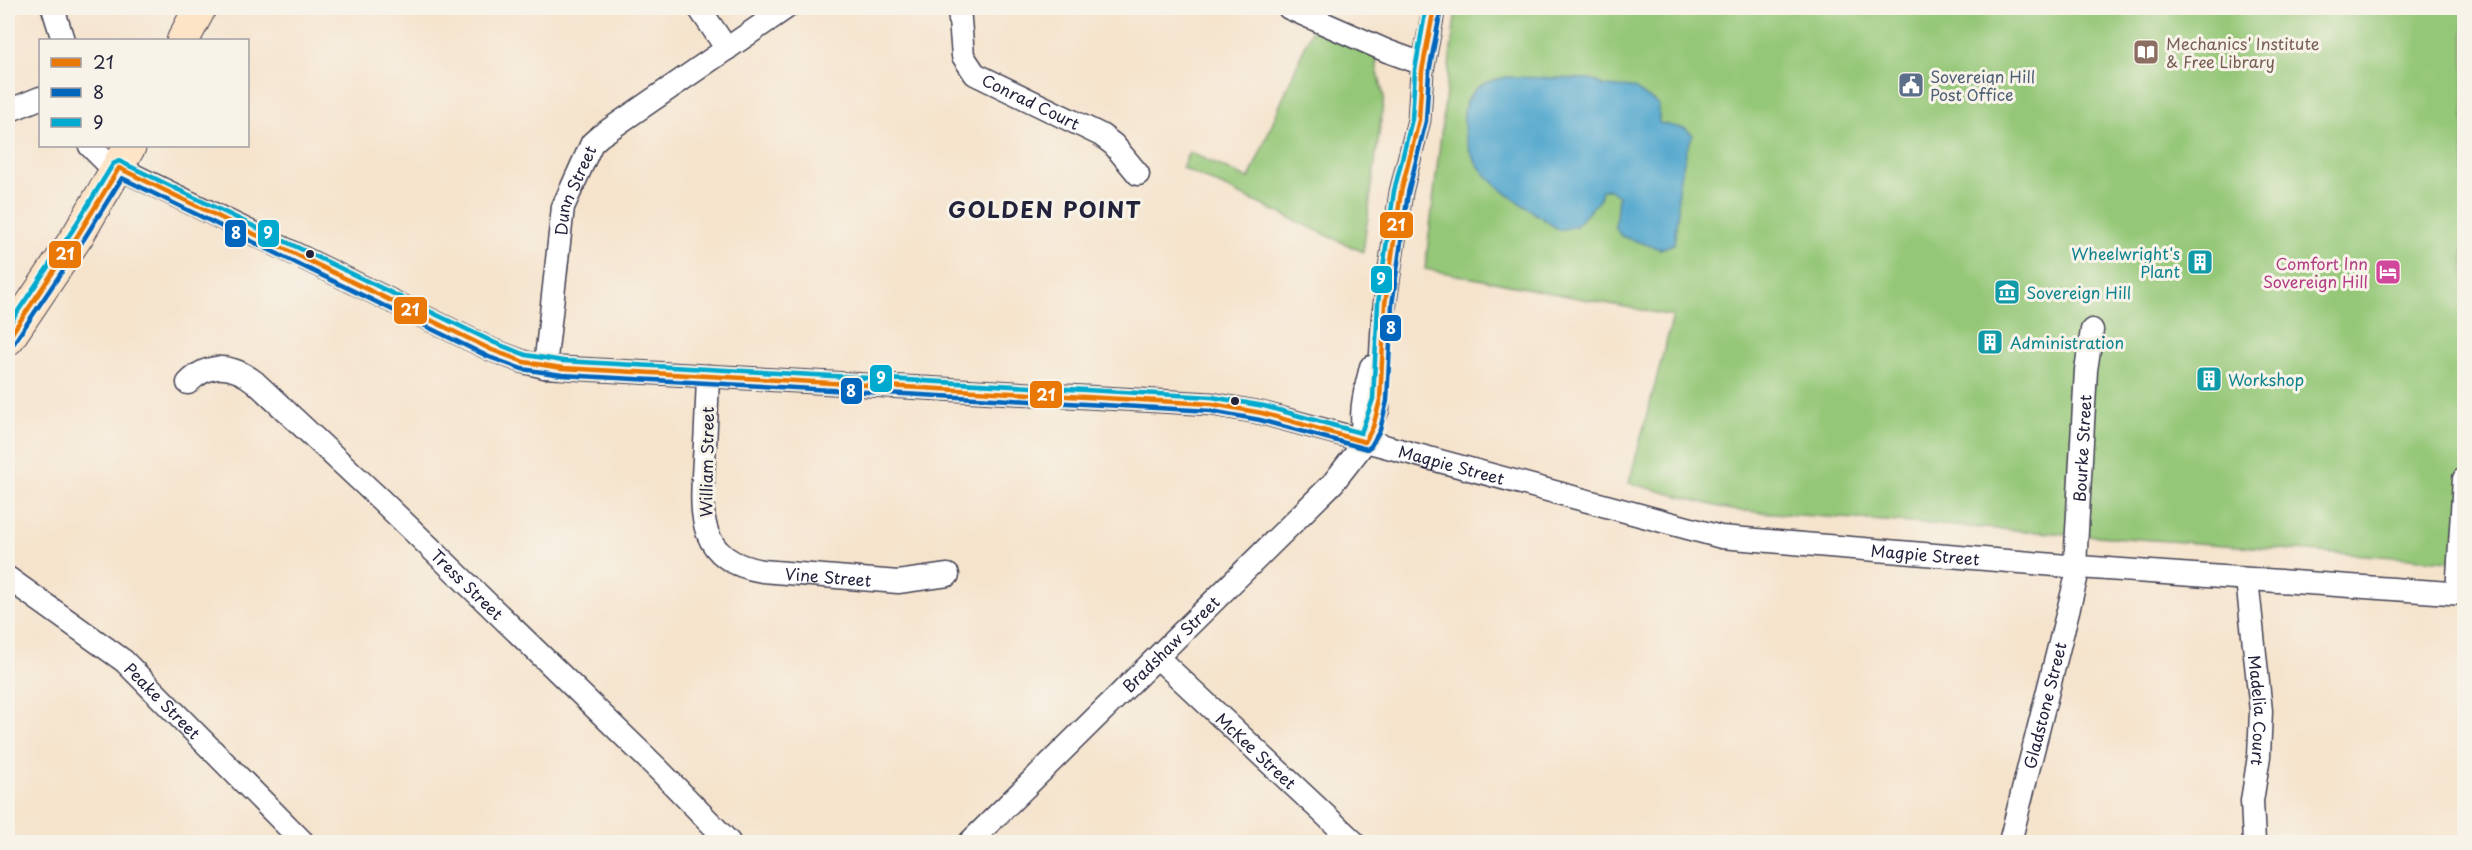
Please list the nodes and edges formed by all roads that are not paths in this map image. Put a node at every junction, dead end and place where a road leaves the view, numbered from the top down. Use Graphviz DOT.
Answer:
graph roads {
  1 [pos="53,8"];
  2 [pos="200,8"];
  3 [pos="699,8"];
  4 [pos="786,8"];
  5 [pos="959,8"];
  6 [pos="1289,8"];
  7 [pos="1419,8"];
  8 [pos="1434,8"];
  9 [pos="63,39"];
  10 [pos="184,39"];
  11 [pos="727,49"];
  12 [pos="1417,62"];
  13 [pos="39,98"];
  14 [pos="8,111"];
  15 [pos="92,147"];
  16 [pos="122,162"];
  17 [pos="1138,174"];
  18 [pos="2092,330"];
  19 [pos="8,339"];
  20 [pos="544,367"];
  21 [pos="708,376"];
  22 [pos="188,382"];
  23 [pos="1365,442"];
  24 [pos="2464,479"];
  25 [pos="715,546"];
  26 [pos="2077,567"];
  27 [pos="948,575"];
  28 [pos="8,578"];
  29 [pos="2247,579"];
  30 [pos="2461,593"];
  31 [pos="1158,658"];
  32 [pos="303,843"];
  33 [pos="729,843"];
  34 [pos="970,843"];
  35 [pos="1354,843"];
  36 [pos="2010,843"];
  37 [pos="2254,843"];
  1 -- 9 [label="street"];
  2 -- 10 [label="main road"];
  3 -- 11 [label="street"];
  4 -- 11 [label="street, Dunn Street"];
  5 -- 17 [label="street, Conrad Court"];
  6 -- 12 [label="street"];
  7 -- 12 [label="street"];
  8 -- 12 [label="street"];
  11 -- 20 [label="street, Dunn Street"];
  12 -- 23 [label="street"];
  13 -- 14 [label="street"];
  15 -- 16 [label="street, Magpie Street"];
  16 -- 19 [label="main road"];
  16 -- 20 [label="street, Magpie Street"];
  18 -- 26 [label="street, Bourke Street"];
  20 -- 21 [label="street, Magpie Street"];
  21 -- 23 [label="street, Magpie Street"];
  21 -- 25 [label="street, William Street"];
  22 -- 33 [label="street, Tress Street"];
  23 -- 26 [label="street, Magpie Street"];
  23 -- 31 [label="street, Bradshaw Street"];
  24 -- 30 [label="street"];
  25 -- 27 [label="street, Vine Street"];
  26 -- 29 [label="street, Magpie Street"];
  26 -- 36 [label="street, Gladstone Street"];
  28 -- 32 [label="street, Peake Street"];
  29 -- 30 [label="street, Magpie Street"];
  29 -- 37 [label="street, Madelia Court"];
  31 -- 34 [label="street, Bradshaw Street"];
  31 -- 35 [label="street, McKee Street"];
}
